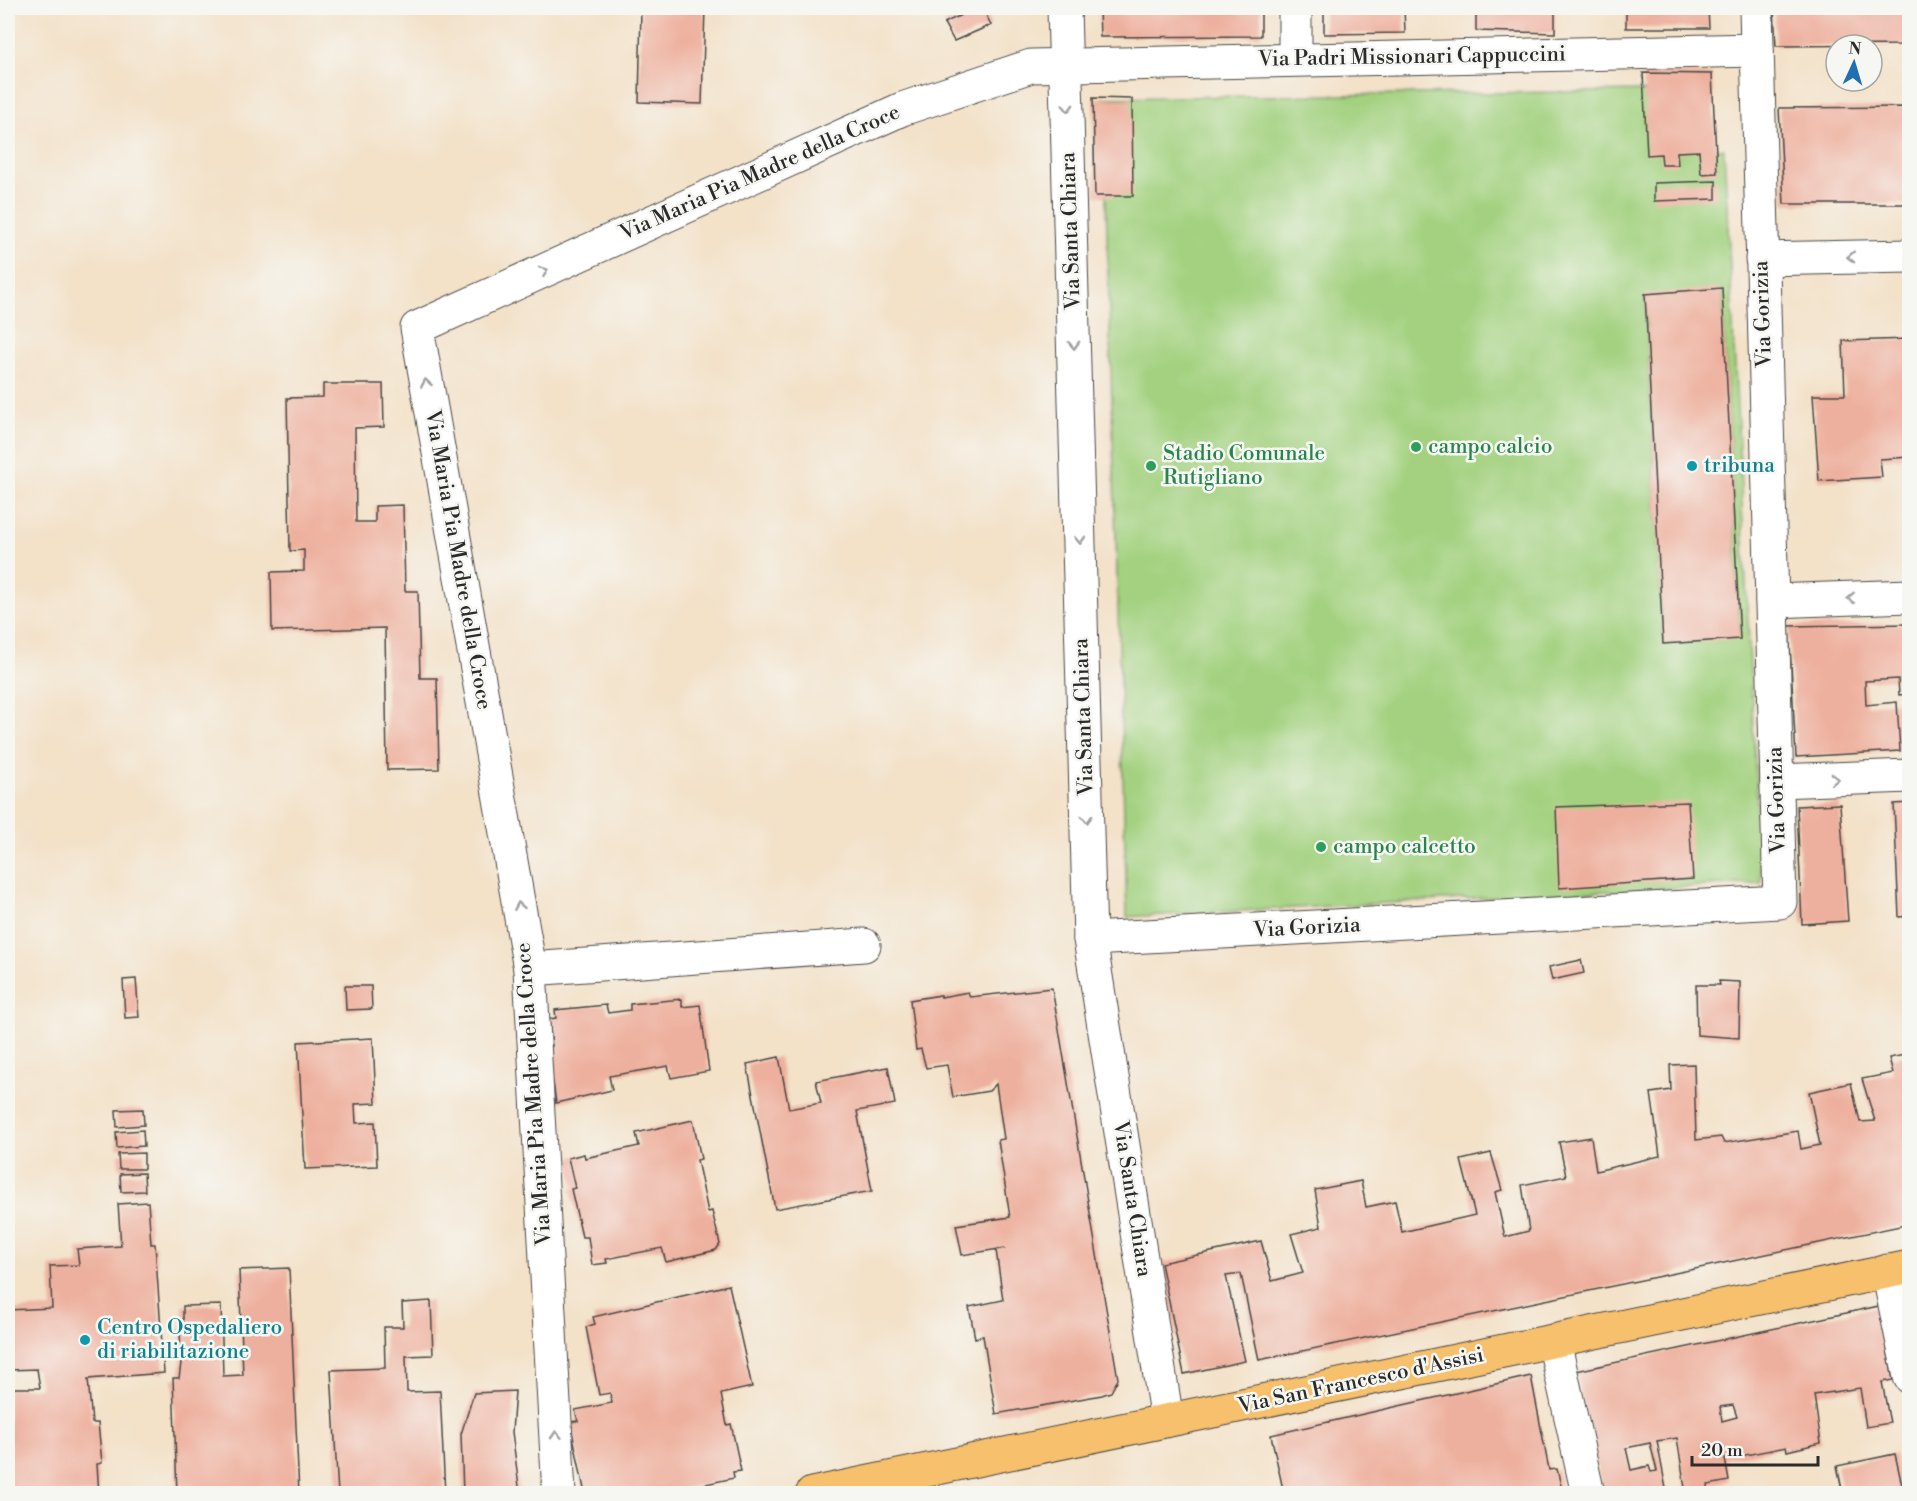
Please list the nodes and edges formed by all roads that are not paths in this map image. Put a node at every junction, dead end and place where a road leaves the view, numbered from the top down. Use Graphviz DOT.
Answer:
graph roads {
  1 [pos="1064,8"];
  2 [pos="1295,8"];
  3 [pos="1756,8"];
  4 [pos="1757,50"];
  5 [pos="1296,59"];
  6 [pos="1067,64"];
  7 [pos="1910,256"];
  8 [pos="1762,259"];
  9 [pos="1910,596"];
  10 [pos="1772,601"];
  11 [pos="1910,776"];
  12 [pos="1777,782"];
  13 [pos="1090,939"];
  14 [pos="864,945"];
  15 [pos="530,969"];
  16 [pos="1899,1269"];
  17 [pos="1554,1341"];
  18 [pos="1910,1377"];
  19 [pos="1167,1420"];
  20 [pos="825,1492"];
  21 [pos="559,1494"];
  22 [pos="1588,1494"];
  1 -- 6 [label="street, Via Santa Chiara"];
  2 -- 5 [label="street"];
  3 -- 4 [label="street, Via Gorizia"];
  4 -- 5 [label="street, Via Padri Missionari Cappuccini"];
  4 -- 8 [label="street, Via Gorizia"];
  5 -- 6 [label="street, Via Padri Missionari Cappuccini"];
  6 -- 13 [label="street, Via Santa Chiara, one-way"];
  15 -- 6 [label="street, Via Maria Pia Madre della Croce, one-way"];
  7 -- 8 [label="street, one-way"];
  8 -- 10 [label="street, Via Gorizia"];
  9 -- 10 [label="street, one-way"];
  10 -- 12 [label="street, Via Gorizia"];
  12 -- 11 [label="street, one-way"];
  12 -- 13 [label="street, Via Gorizia"];
  13 -- 19 [label="street, Via Santa Chiara"];
  14 -- 15 [label="street"];
  21 -- 15 [label="street, Via Maria Pia Madre della Croce, one-way"];
  16 -- 17 [label="main road, Via San Francesco d'Assisi"];
  16 -- 18 [label="street"];
  17 -- 19 [label="main road, Via San Francesco d'Assisi"];
  17 -- 22 [label="street"];
  19 -- 20 [label="main road, Via San Francesco d'Assisi"];
}
